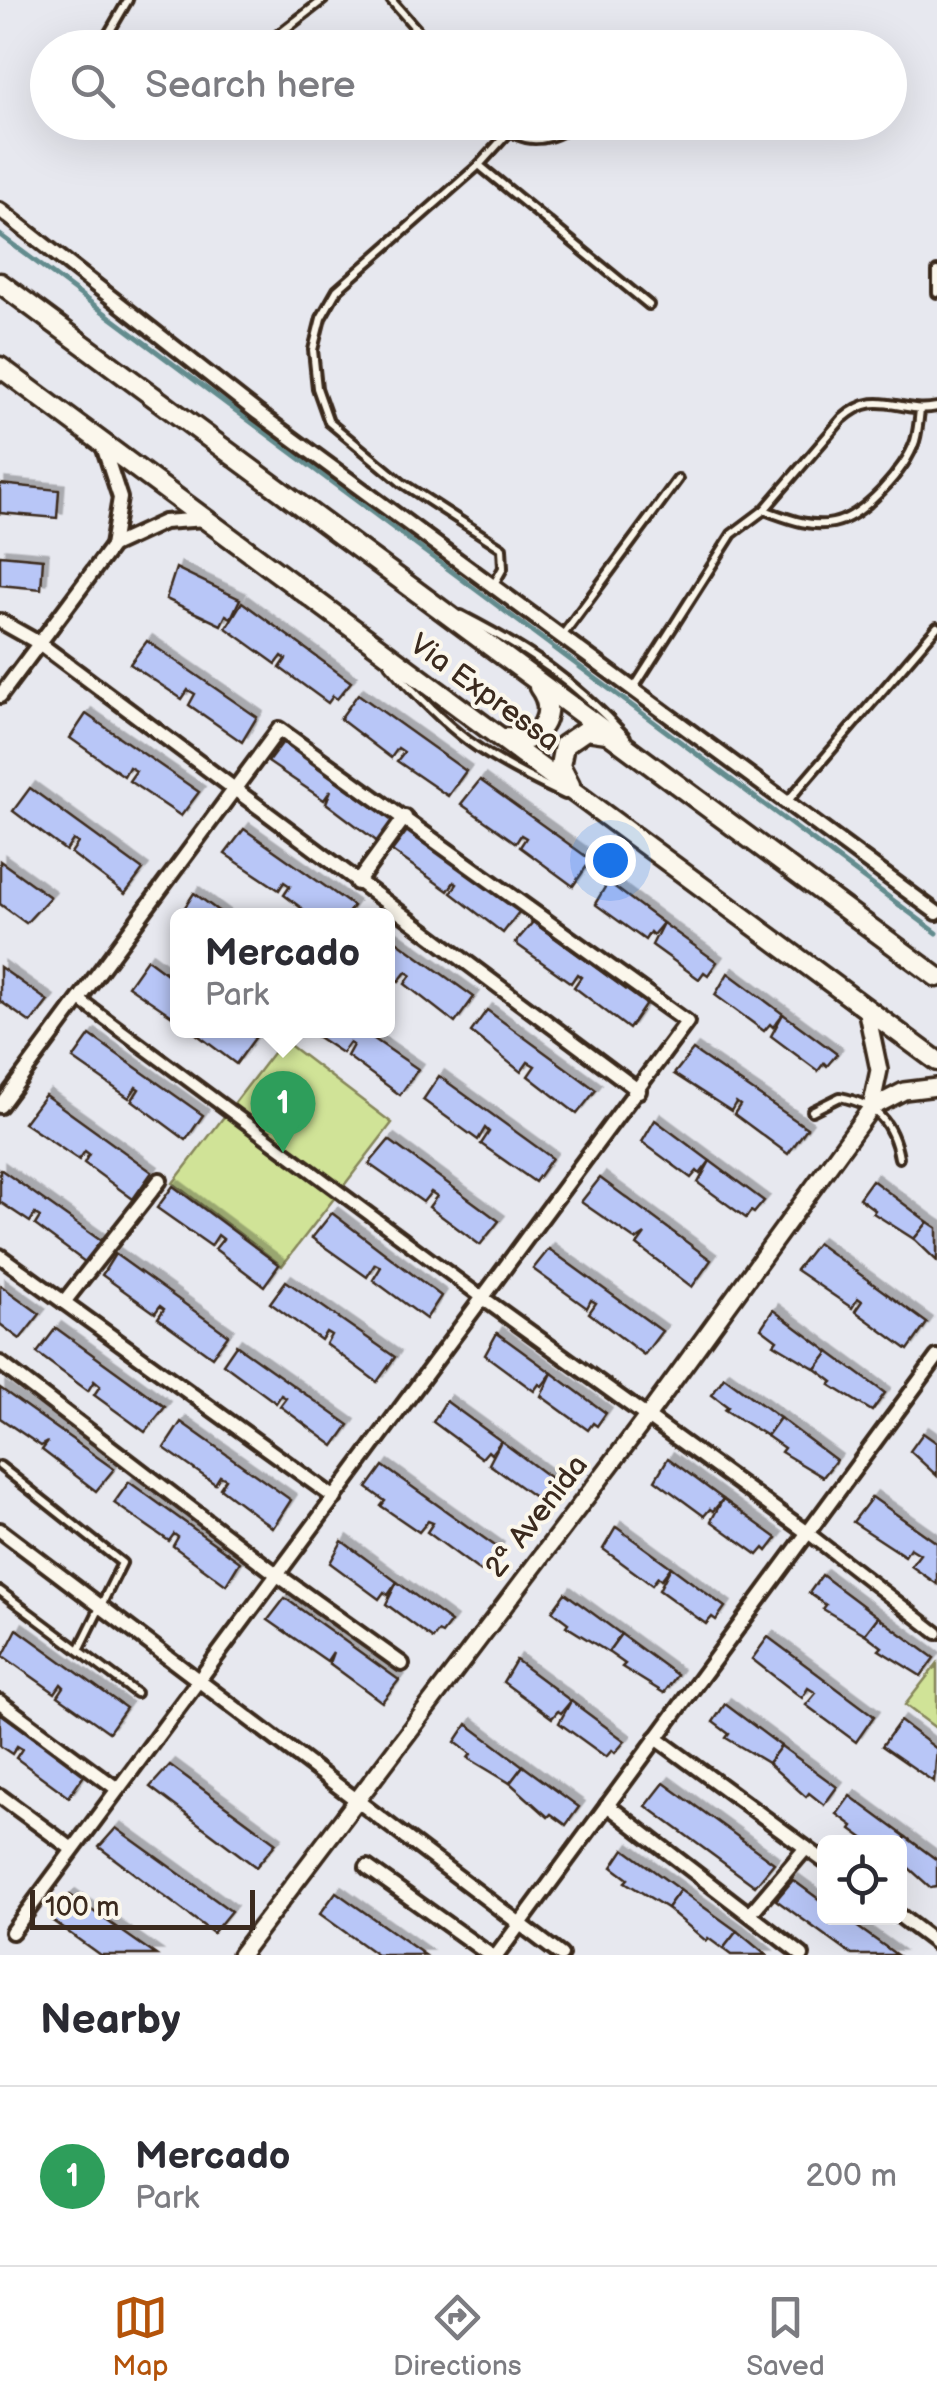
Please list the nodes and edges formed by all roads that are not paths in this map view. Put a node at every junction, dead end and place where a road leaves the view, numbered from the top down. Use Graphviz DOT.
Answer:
graph roads {
  1 [pos="128,0"];
  2 [pos="323,0"];
  3 [pos="391,0"];
  4 [pos="110,30"];
  5 [pos="284,30"];
  6 [pos="417,30"];
  7 [pos="502,140"];
  8 [pos="479,165"];
  9 [pos="0,210"];
  10 [pos="937,271"];
  11 [pos="0,284"];
  12 [pos="937,293"];
  13 [pos="649,304"];
  14 [pos="0,367"];
  15 [pos="937,407"];
  16 [pos="920,409"];
  17 [pos="102,443"];
  18 [pos="678,478"];
  19 [pos="764,510"];
  20 [pos="205,519"];
  21 [pos="112,546"];
  22 [pos="494,584"];
  23 [pos="413,590"];
  24 [pos="0,620"];
  25 [pos="934,632"];
  26 [pos="562,637"];
  27 [pos="368,641"];
  28 [pos="39,643"];
  29 [pos="532,679"];
  30 [pos="631,692"];
  31 [pos="0,696"];
  32 [pos="493,733"];
  33 [pos="612,735"];
  34 [pos="650,764"];
  35 [pos="574,790"];
  36 [pos="235,792"];
  37 [pos="786,804"];
  38 [pos="609,816"];
  39 [pos="405,817"];
  40 [pos="357,883"];
  41 [pos="391,908"];
  42 [pos="395,911"];
  43 [pos="937,914"];
  44 [pos="937,977"];
  45 [pos="80,1000"];
  46 [pos="866,1008"];
  47 [pos="937,1060"];
  48 [pos="937,1087"];
  49 [pos="639,1090"];
  50 [pos="0,1106"];
  51 [pos="871,1108"];
  52 [pos="812,1112"];
  53 [pos="899,1158"];
  54 [pos="160,1180"];
  55 [pos="0,1256"];
  56 [pos="484,1299"];
  57 [pos="64,1302"];
  58 [pos="937,1358"];
  59 [pos="0,1362"];
  60 [pos="646,1418"];
  61 [pos="0,1466"];
  62 [pos="335,1498"];
  63 [pos="0,1530"];
  64 [pos="808,1534"];
  65 [pos="275,1573"];
  66 [pos="0,1591"];
  67 [pos="103,1608"];
  68 [pos="937,1633"];
  69 [pos="79,1650"];
  70 [pos="402,1664"];
  71 [pos="196,1678"];
  72 [pos="136,1693"];
  73 [pos="0,1702"];
  74 [pos="656,1738"];
  75 [pos="116,1788"];
  76 [pos="0,1796"];
  77 [pos="353,1799"];
  78 [pos="607,1805"];
  79 [pos="806,1848"];
  80 [pos="72,1849"];
  81 [pos="817,1856"];
  82 [pos="368,1867"];
  83 [pos="750,1914"];
  84 [pos="907,1921"];
  85 [pos="520,1925"];
  86 [pos="12,1932"];
  87 [pos="937,1944"];
  88 [pos="240,1955"];
  89 [pos="494,1955"];
  90 [pos="561,1955"];
  91 [pos="802,1955"];
  1 -- 4 [label="lane"];
  2 -- 5 [label="lane"];
  3 -- 6 [label="lane"];
  7 -- 8 [label="lane"];
  8 -- 13 [label="lane"];
  8 -- 22 [label="lane"];
  9 -- 22 [label="street"];
  10 -- 12 [label="lane"];
  11 -- 23 [label="main road, Via Expressa"];
  14 -- 17 [label="main road, Via Expressa"];
  15 -- 16 [label="lane"];
  16 -- 19 [label="lane"];
  16 -- 19 [label="lane"];
  17 -- 20 [label="main road, Via Expressa"];
  17 -- 21 [label="street"];
  18 -- 26 [label="lane"];
  19 -- 30 [label="lane"];
  20 -- 21 [label="street"];
  20 -- 27 [label="main road, Via Expressa"];
  21 -- 28 [label="street"];
  22 -- 26 [label="street"];
  23 -- 29 [label="main road, Via Expressa"];
  23 -- 34 [label="lane"];
  24 -- 28 [label="street"];
  25 -- 37 [label="lane"];
  26 -- 30 [label="street"];
  27 -- 32 [label="main road, Via Expressa"];
  27 -- 38 [label="lane"];
  28 -- 31 [label="street"];
  28 -- 36 [label="street"];
  29 -- 32 [label="main road"];
  29 -- 33 [label="main road, Via Expressa"];
  30 -- 37 [label="street"];
  32 -- 35 [label="main road, Via Expressa"];
  33 -- 34 [label="main road, Via Expressa"];
  33 -- 35 [label="main road"];
  34 -- 44 [label="main road, Via Expressa"];
  35 -- 38 [label="main road, Via Expressa"];
  36 -- 39 [label="street"];
  36 -- 40 [label="street"];
  36 -- 45 [label="street"];
  37 -- 43 [label="street"];
  38 -- 46 [label="main road, Via Expressa"];
  39 -- 40 [label="street"];
  39 -- 49 [label="street"];
  40 -- 41 [label="street"];
  42 -- 49 [label="street"];
  45 -- 50 [label="street"];
  45 -- 56 [label="street"];
  46 -- 47 [label="main road, Via Expressa"];
  46 -- 51 [label="street"];
  48 -- 51 [label="street"];
  49 -- 56 [label="street"];
  51 -- 52 [label="lane"];
  51 -- 53 [label="lane"];
  51 -- 60 [label="street, 2ª Avenida"];
  54 -- 57 [label="street"];
  55 -- 57 [label="street"];
  56 -- 60 [label="street"];
  56 -- 62 [label="street"];
  57 -- 62 [label="street"];
  58 -- 64 [label="street"];
  59 -- 65 [label="street"];
  60 -- 64 [label="street"];
  60 -- 77 [label="street, 2ª Avenida"];
  61 -- 67 [label="lane"];
  62 -- 65 [label="street"];
  63 -- 67 [label="street"];
  64 -- 68 [label="street"];
  64 -- 74 [label="street"];
  65 -- 70 [label="street"];
  65 -- 71 [label="street"];
  66 -- 69 [label="lane"];
  67 -- 69 [label="lane"];
  67 -- 71 [label="street"];
  69 -- 72 [label="lane"];
  71 -- 75 [label="street"];
  71 -- 77 [label="street"];
  73 -- 75 [label="street"];
  74 -- 78 [label="street"];
  74 -- 79 [label="street"];
  75 -- 80 [label="street"];
  76 -- 80 [label="street"];
  77 -- 85 [label="street"];
  77 -- 88 [label="street, 2ª Avenida"];
  78 -- 83 [label="street"];
  78 -- 85 [label="street"];
  79 -- 81 [label="street"];
  79 -- 83 [label="street"];
  80 -- 86 [label="street"];
  82 -- 89 [label="street"];
  83 -- 91 [label="street"];
  84 -- 87 [label="street"];
  85 -- 89 [label="street"];
  85 -- 90 [label="street"];
}
